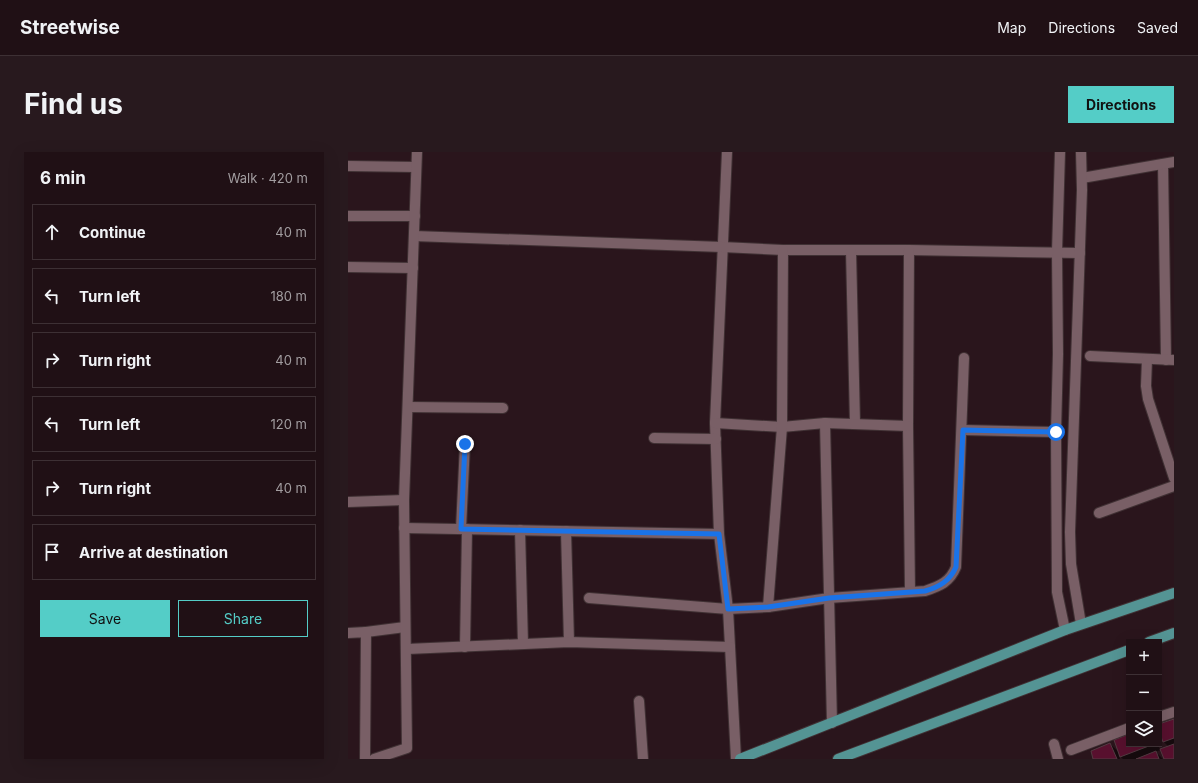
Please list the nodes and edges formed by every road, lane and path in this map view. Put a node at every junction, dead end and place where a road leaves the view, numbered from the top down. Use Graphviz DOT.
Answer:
graph roads {
  1 [pos="417,152"];
  2 [pos="727,152"];
  3 [pos="1060,152"];
  4 [pos="1081,152"];
  5 [pos="1174,162"];
  6 [pos="1163,164"];
  7 [pos="348,166"];
  8 [pos="416,167"];
  9 [pos="1082,178"];
  10 [pos="348,216"];
  11 [pos="414,216"];
  12 [pos="414,236"];
  13 [pos="722,247"];
  14 [pos="783,250"];
  15 [pos="910,250"];
  16 [pos="851,251"];
  17 [pos="1057,252"];
  18 [pos="1080,253"];
  19 [pos="348,267"];
  20 [pos="412,268"];
  21 [pos="1090,356"];
  22 [pos="964,358"];
  23 [pos="1147,359"];
  24 [pos="1170,360"];
  25 [pos="408,407"];
  26 [pos="503,408"];
  27 [pos="716,423"];
  28 [pos="825,423"];
  29 [pos="855,423"];
  30 [pos="908,426"];
  31 [pos="782,427"];
  32 [pos="963,430"];
  33 [pos="1056,432"];
  34 [pos="654,438"];
  35 [pos="716,439"];
  36 [pos="465,444"];
  37 [pos="1174,478"];
  38 [pos="1174,486"];
  39 [pos="404,500"];
  40 [pos="348,502"];
  41 [pos="1099,514"];
  42 [pos="404,528"];
  43 [pos="464,529"];
  44 [pos="520,530"];
  45 [pos="566,531"];
  46 [pos="719,534"];
  47 [pos="910,592"];
  48 [pos="1174,593"];
  49 [pos="589,598"];
  50 [pos="829,598"];
  51 [pos="768,607"];
  52 [pos="728,609"];
  53 [pos="1081,624"];
  54 [pos="406,628"];
  55 [pos="1065,630"];
  56 [pos="366,632"];
  57 [pos="348,633"];
  58 [pos="1174,633"];
  59 [pos="1157,639"];
  60 [pos="568,642"];
  61 [pos="523,644"];
  62 [pos="465,647"];
  63 [pos="730,647"];
  64 [pos="407,649"];
  65 [pos="1126,651"];
  66 [pos="639,701"];
  67 [pos="1174,712"];
  68 [pos="1162,716"];
  69 [pos="832,723"];
  70 [pos="1126,729"];
  71 [pos="1054,744"];
  72 [pos="1071,750"];
  73 [pos="851,757"];
  74 [pos="365,759"];
  75 [pos="374,759"];
  76 [pos="643,759"];
  77 [pos="736,759"];
  78 [pos="740,759"];
  79 [pos="838,759"];
  80 [pos="1058,759"];
  1 -- 8 [label="street"];
  2 -- 13 [label="street"];
  3 -- 17 [label="street"];
  4 -- 9 [label="street"];
  5 -- 6 [label="street"];
  6 -- 9 [label="street"];
  6 -- 24 [label="street"];
  7 -- 8 [label="street"];
  8 -- 11 [label="street"];
  9 -- 18 [label="street"];
  10 -- 11 [label="street"];
  11 -- 12 [label="street"];
  12 -- 13 [label="street"];
  12 -- 20 [label="street"];
  13 -- 14 [label="street"];
  13 -- 27 [label="street"];
  14 -- 16 [label="street"];
  14 -- 31 [label="street"];
  15 -- 16 [label="street"];
  15 -- 17 [label="street"];
  15 -- 30 [label="street"];
  16 -- 29 [label="street"];
  17 -- 18 [label="street"];
  17 -- 33 [label="street"];
  18 -- 53 [label="street"];
  19 -- 20 [label="street"];
  20 -- 25 [label="street"];
  21 -- 23 [label="street"];
  22 -- 32 [label="street"];
  23 -- 24 [label="street"];
  23 -- 37 [label="street"];
  25 -- 26 [label="street"];
  25 -- 39 [label="street"];
  27 -- 31 [label="street"];
  27 -- 35 [label="street"];
  28 -- 29 [label="street"];
  28 -- 31 [label="street"];
  28 -- 50 [label="street"];
  29 -- 30 [label="street"];
  30 -- 47 [label="street"];
  31 -- 51 [label="street"];
  32 -- 33 [label="street"];
  32 -- 47 [label="street"];
  33 -- 55 [label="street"];
  34 -- 35 [label="street"];
  35 -- 46 [label="street"];
  36 -- 43 [label="street"];
  38 -- 41 [label="street"];
  39 -- 40 [label="street"];
  39 -- 42 [label="street"];
  42 -- 43 [label="street"];
  42 -- 54 [label="street"];
  43 -- 44 [label="street"];
  43 -- 62 [label="street"];
  44 -- 45 [label="street"];
  44 -- 61 [label="street"];
  45 -- 46 [label="street"];
  45 -- 60 [label="street"];
  46 -- 52 [label="street"];
  47 -- 50 [label="street"];
  48 -- 53 [label="main road"];
  49 -- 52 [label="street"];
  50 -- 51 [label="street"];
  50 -- 69 [label="street"];
  51 -- 52 [label="street"];
  52 -- 63 [label="street"];
  53 -- 55 [label="main road"];
  54 -- 56 [label="street"];
  54 -- 64 [label="street"];
  55 -- 69 [label="main road"];
  56 -- 57 [label="street"];
  56 -- 74 [label="street"];
  58 -- 59 [label="main road"];
  60 -- 61 [label="street"];
  60 -- 63 [label="street"];
  61 -- 62 [label="street"];
  62 -- 64 [label="street"];
  63 -- 77 [label="street"];
  64 -- 75 [label="street"];
  65 -- 73 [label="main road"];
  66 -- 76 [label="street"];
  67 -- 68 [label="street"];
  69 -- 78 [label="main road"];
  70 -- 72 [label="street"];
  71 -- 80 [label="street"];
  73 -- 79 [label="main road"];
}
